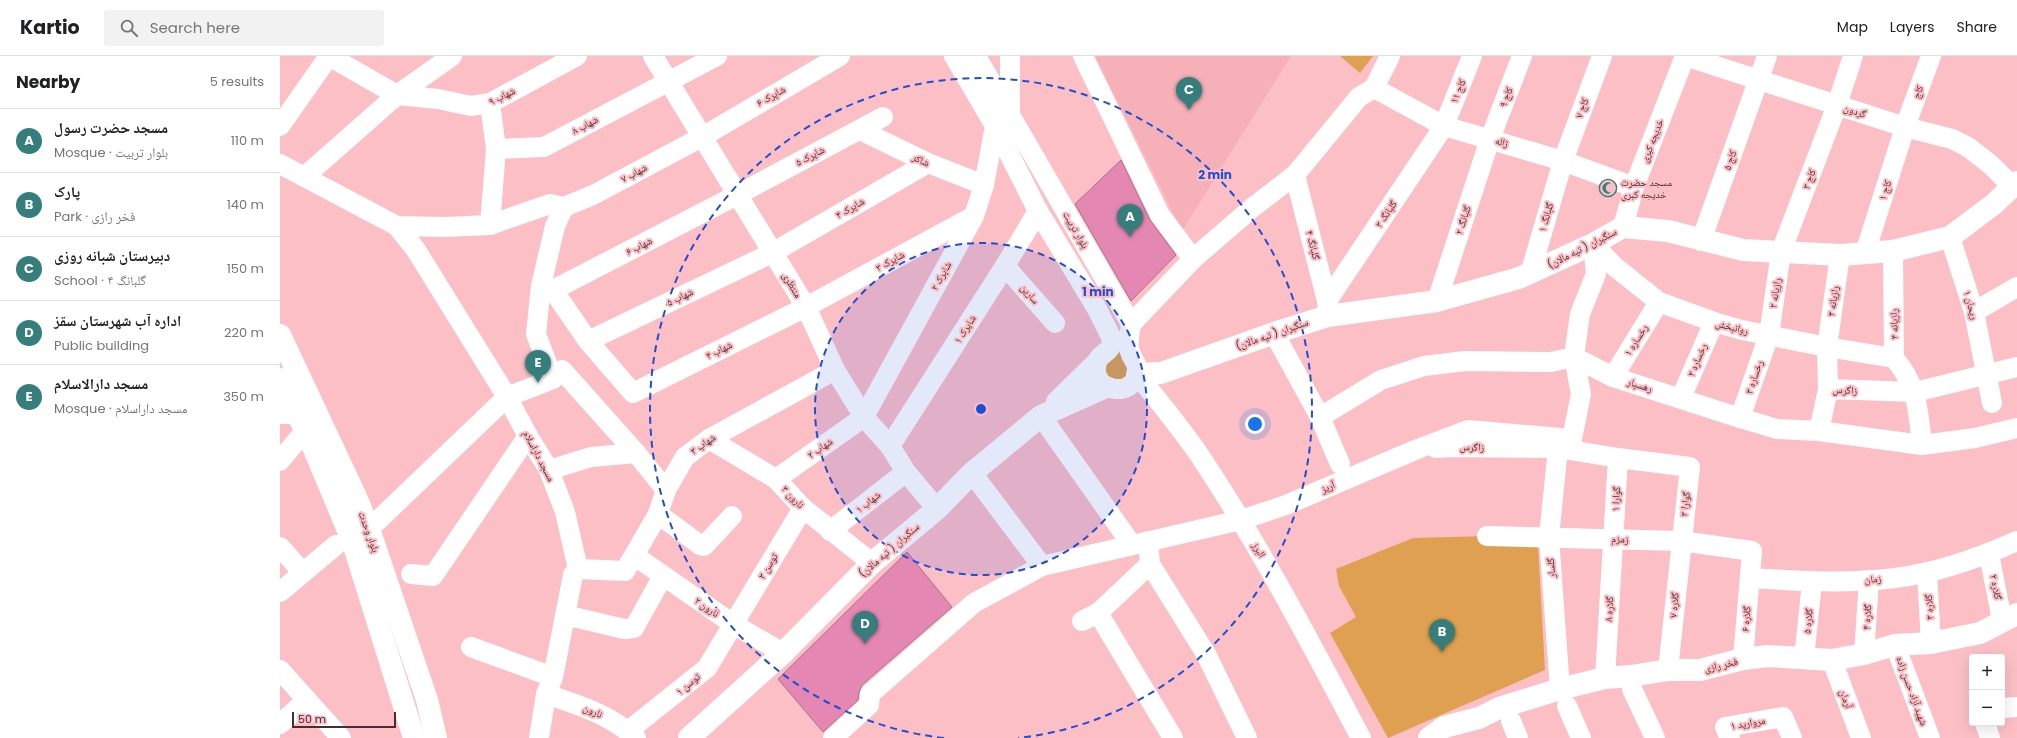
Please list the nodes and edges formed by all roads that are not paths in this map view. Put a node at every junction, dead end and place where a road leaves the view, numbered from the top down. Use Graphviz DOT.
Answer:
graph roads {
  1 [pos="329,56"];
  2 [pos="577,56"];
  3 [pos="653,56"];
  4 [pos="717,56"];
  5 [pos="840,56"];
  6 [pos="954,56"];
  7 [pos="976,56"];
  8 [pos="1010,56"];
  9 [pos="1083,56"];
  10 [pos="1390,56"];
  11 [pos="1472,56"];
  12 [pos="1522,56"];
  13 [pos="1602,56"];
  14 [pos="1685,56"];
  15 [pos="1767,56"];
  16 [pos="1853,56"];
  17 [pos="1931,56"];
  18 [pos="441,59"];
  19 [pos="1758,80"];
  20 [pos="668,81"];
  21 [pos="1374,88"];
  22 [pos="397,95"];
  23 [pos="490,103"];
  24 [pos="1837,106"];
  25 [pos="883,117"];
  26 [pos="1003,121"];
  27 [pos="280,126"];
  28 [pos="1444,126"];
  29 [pos="1905,128"];
  30 [pos="860,130"];
  31 [pos="702,137"];
  32 [pos="1490,139"];
  33 [pos="496,149"];
  34 [pos="1563,161"];
  35 [pos="928,163"];
  36 [pos="280,164"];
  37 [pos="1294,175"];
  38 [pos="304,177"];
  39 [pos="2015,184"];
  40 [pos="984,185"];
  41 [pos="1634,187"];
  42 [pos="737,195"];
  43 [pos="564,206"];
  44 [pos="1038,210"];
  45 [pos="974,216"];
  46 [pos="490,225"];
  47 [pos="398,226"];
  48 [pos="1623,227"];
  49 [pos="1950,237"];
  50 [pos="1701,241"];
  51 [pos="1593,244"];
  52 [pos="1893,251"];
  53 [pos="1781,252"];
  54 [pos="772,253"];
  55 [pos="1865,253"];
  56 [pos="1840,255"];
  57 [pos="1194,259"];
  58 [pos="1005,266"];
  59 [pos="1530,274"];
  60 [pos="2017,287"];
  61 [pos="547,288"];
  62 [pos="1437,301"];
  63 [pos="1659,302"];
  64 [pos="806,307"];
  65 [pos="1328,309"];
  66 [pos="1974,312"];
  67 [pos="1714,322"];
  68 [pos="1055,323"];
  69 [pos="1131,324"];
  70 [pos="1274,332"];
  71 [pos="280,335"];
  72 [pos="1769,335"];
  73 [pos="588,341"];
  74 [pos="1827,347"];
  75 [pos="1109,349"];
  76 [pos="1130,352"];
  77 [pos="1574,358"];
  78 [pos="1894,358"];
  79 [pos="1096,365"];
  80 [pos="2017,367"];
  81 [pos="835,370"];
  82 [pos="1137,374"];
  83 [pos="1985,374"];
  84 [pos="1613,377"];
  85 [pos="280,379"];
  86 [pos="553,379"];
  87 [pos="1106,387"];
  88 [pos="1828,389"];
  89 [pos="1915,392"];
  90 [pos="507,397"];
  91 [pos="1681,398"];
  92 [pos="1992,403"];
  93 [pos="288,414"];
  94 [pos="1041,416"];
  95 [pos="864,417"];
  96 [pos="1320,417"];
  97 [pos="1740,418"];
  98 [pos="2017,428"];
  99 [pos="1819,431"];
  100 [pos="528,436"];
  101 [pos="299,438"];
  102 [pos="709,439"];
  103 [pos="1565,444"];
  104 [pos="1922,445"];
  105 [pos="890,446"];
  106 [pos="1415,450"];
  107 [pos="636,453"];
  108 [pos="1618,458"];
  109 [pos="280,461"];
  110 [pos="1340,464"];
  111 [pos="1690,467"];
  112 [pos="549,470"];
  113 [pos="906,472"];
  114 [pos="972,473"];
  115 [pos="776,479"];
  116 [pos="666,490"];
  117 [pos="803,508"];
  118 [pos="937,509"];
  119 [pos="658,514"];
  120 [pos="732,516"];
  121 [pos="1241,520"];
  122 [pos="369,529"];
  123 [pos="830,531"];
  124 [pos="1488,536"];
  125 [pos="1549,537"];
  126 [pos="1613,539"];
  127 [pos="1681,540"];
  128 [pos="2017,541"];
  129 [pos="1140,543"];
  130 [pos="336,545"];
  131 [pos="280,547"];
  132 [pos="1989,554"];
  133 [pos="872,563"];
  134 [pos="630,564"];
  135 [pos="1150,564"];
  136 [pos="1042,566"];
  137 [pos="578,569"];
  138 [pos="1927,572"];
  139 [pos="303,573"];
  140 [pos="411,574"];
  141 [pos="663,576"];
  142 [pos="1750,578"];
  143 [pos="1869,580"];
  144 [pos="1812,582"];
  145 [pos="280,592"];
  146 [pos="564,615"];
  147 [pos="2010,617"];
  148 [pos="733,624"];
  149 [pos="1931,643"];
  150 [pos="1895,645"];
  151 [pos="471,647"];
  152 [pos="783,653"];
  153 [pos="1864,654"];
  154 [pos="1804,659"];
  155 [pos="1743,660"];
  156 [pos="1832,660"];
  157 [pos="280,670"];
  158 [pos="1668,670"];
  159 [pos="1631,676"];
  160 [pos="1605,678"];
  161 [pos="549,685"];
  162 [pos="1563,697"];
  163 [pos="307,700"];
  164 [pos="2017,707"];
  165 [pos="2005,708"];
  166 [pos="280,724"];
  167 [pos="1985,726"];
  168 [pos="632,735"];
  169 [pos="341,738"];
  170 [pos="414,738"];
  171 [pos="436,738"];
  172 [pos="540,738"];
  173 [pos="689,738"];
  174 [pos="833,738"];
  175 [pos="1173,738"];
  176 [pos="1247,738"];
  177 [pos="1361,738"];
  178 [pos="1429,738"];
  179 [pos="1581,738"];
  180 [pos="1655,738"];
  181 [pos="1730,738"];
  182 [pos="1792,738"];
  183 [pos="1861,738"];
  184 [pos="1930,738"];
  185 [pos="1990,738"];
  1 -- 22 [label="street"];
  1 -- 27 [label="street"];
  2 -- 23 [label="street, شهاب ۹"];
  3 -- 20 [label="street, منتظری"];
  4 -- 20 [label="street, شهاب ۸"];
  5 -- 31 [label="street, شاپرک ۶"];
  6 -- 26 [label="street, بلوار تربیت"];
  7 -- 26 [label="street, بلوار تربیت"];
  8 -- 26 [label="street, شاپرک ۲"];
  9 -- 57 [label="street"];
  10 -- 21 [label="street"];
  11 -- 28 [label="street, کاج ۱۱"];
  12 -- 32 [label="street, کاج ۹"];
  13 -- 34 [label="street, کاج ۷"];
  14 -- 19 [label="street, گردون"];
  14 -- 41 [label="street, خدیجه کبری"];
  15 -- 19 [label="street, کاج ۵"];
  16 -- 24 [label="street, کاج ۳"];
  17 -- 29 [label="street, کاج"];
  18 -- 22 [label="street"];
  19 -- 24 [label="street, گردون"];
  19 -- 50 [label="street, کاج ۵"];
  20 -- 31 [label="street, منتظری"];
  20 -- 33 [label="street, شهاب ۸"];
  21 -- 28 [label="street, ژاله"];
  21 -- 37 [label="street"];
  22 -- 23 [label="street, شهاب ۹"];
  22 -- 38 [label="street"];
  23 -- 33 [label="street"];
  24 -- 29 [label="street, گردون"];
  24 -- 53 [label="street, کاج ۳"];
  25 -- 30 [label="street, شاپرک ۵"];
  26 -- 40 [label="street, شاپرک ۲"];
  26 -- 44 [label="street, بلوار تربیت"];
  26 -- 69 [label="street, بلوار تربیت"];
  28 -- 32 [label="street, ژاله"];
  28 -- 65 [label="street, گلبانگ ۳"];
  29 -- 39 [label="street, گردون"];
  29 -- 55 [label="street, کاج ۱"];
  30 -- 35 [label="street, شاکر"];
  30 -- 42 [label="street, شاپرک ۵"];
  31 -- 42 [label="street, منتظری"];
  31 -- 43 [label="street, شهاب ۷"];
  32 -- 34 [label="street, ژاله"];
  32 -- 62 [label="street, گلبانگ ۲"];
  33 -- 46 [label="street"];
  34 -- 41 [label="street, ژاله"];
  34 -- 59 [label="street, گلبانگ ۱"];
  35 -- 40 [label="street, شاکر"];
  35 -- 54 [label="street, شاپرک ۴"];
  36 -- 38 [label="street"];
  37 -- 57 [label="street"];
  37 -- 65 [label="street, گلبانگ ۴"];
  38 -- 47 [label="street"];
  39 -- 49 [label="main road, سنگبران ( تپه مالان)"];
  40 -- 45 [label="street, شاپرک ۲"];
  41 -- 48 [label="street, خدیجه کبری"];
  42 -- 54 [label="street, منتظری"];
  42 -- 61 [label="street, شهاب ۶"];
  43 -- 46 [label="street"];
  43 -- 61 [label="street"];
  44 -- 58 [label="street, شاپرک ۱"];
  44 -- 75 [label="street, بلوار تربیت"];
  45 -- 64 [label="street, شاپرک ۳"];
  45 -- 95 [label="street, شاپرک ۲"];
  46 -- 47 [label="street"];
  47 -- 90 [label="street, مسجد داراسلام"];
  48 -- 50 [label="main road, سنگبران ( تپه مالان)"];
  48 -- 51 [label="main road, سنگبران ( تپه مالان)"];
  49 -- 52 [label="main road, سنگبران ( تپه مالان)"];
  49 -- 66 [label="street, ریحان ۱"];
  50 -- 53 [label="main road, سنگبران ( تپه مالان)"];
  51 -- 59 [label="main road, سنگبران ( تپه مالان)"];
  51 -- 63 [label="street, روانبخش"];
  51 -- 77 [label="street, گلسار"];
  52 -- 55 [label="main road, سنگبران ( تپه مالان)"];
  52 -- 78 [label="street, رازیانه ۴"];
  53 -- 56 [label="main road, سنگبران ( تپه مالان)"];
  53 -- 72 [label="street, رازیانه ۲"];
  54 -- 64 [label="street, منتظری"];
  54 -- 73 [label="street, شهاب ۵"];
  55 -- 56 [label="main road, سنگبران ( تپه مالان)"];
  56 -- 74 [label="street, رازیانه ۳"];
  57 -- 69 [label="street"];
  58 -- 68 [label="street, سارین"];
  58 -- 105 [label="street, شاپرک ۱"];
  59 -- 62 [label="main road, سنگبران ( تپه مالان)"];
  60 -- 66 [label="street"];
  61 -- 73 [label="street"];
  61 -- 86 [label="street"];
  62 -- 65 [label="main road, سنگبران ( تپه مالان)"];
  63 -- 67 [label="street, روانبخش"];
  63 -- 84 [label="street, رخساره ۱"];
  64 -- 73 [label="street, شهاب ۴"];
  64 -- 81 [label="street, منتظری"];
  65 -- 70 [label="main road, سنگبران ( تپه مالان)"];
  66 -- 83 [label="street, ریحان ۱"];
  67 -- 72 [label="street, روانبخش"];
  67 -- 91 [label="street, رخساره ۲"];
  69 -- 76 [label="street"];
  70 -- 82 [label="main road, سنگبران ( تپه مالان)"];
  70 -- 96 [label="street"];
  71 -- 122 [label="main road, بلوار وحدت"];
  72 -- 74 [label="street, روانبخش"];
  72 -- 97 [label="street, رخساره ۳"];
  74 -- 78 [label="street, روانبخش"];
  74 -- 88 [label="street, رازیانه ۳"];
  75 -- 76 [label="street"];
  75 -- 79 [label="street"];
  76 -- 82 [label="street"];
  77 -- 84 [label="street, رهسپار"];
  77 -- 96 [label="street"];
  77 -- 103 [label="street, گلسار"];
  78 -- 89 [label="street"];
  79 -- 87 [label="street"];
  79 -- 94 [label="main road"];
  80 -- 83 [label="street, زاگرس"];
  81 -- 95 [label="street, منتظری"];
  81 -- 102 [label="street, شهاب ۳"];
  82 -- 87 [label="street"];
  82 -- 121 [label="street, البرز"];
  83 -- 89 [label="street, زاگرس"];
  83 -- 92 [label="street, ریحان ۱"];
  84 -- 91 [label="street, رهسپار"];
  85 -- 93 [label="main road, بلوار وحدت"];
  86 -- 90 [label="street"];
  86 -- 107 [label="street"];
  87 -- 94 [label="main road, سنگبران ( تپه مالان)"];
  88 -- 89 [label="street, زاگرس"];
  88 -- 99 [label="street, زاگرس"];
  89 -- 104 [label="street"];
  90 -- 100 [label="street, مسجد داراسلام"];
  90 -- 122 [label="street"];
  91 -- 97 [label="street, رهسپار"];
  93 -- 170 [label="main road, بلوار وحدت"];
  94 -- 114 [label="main road, سنگبران ( تپه مالان)"];
  94 -- 129 [label="street"];
  95 -- 105 [label="street, منتظری"];
  95 -- 115 [label="street, شهاب ۲"];
  96 -- 110 [label="street"];
  97 -- 99 [label="street"];
  98 -- 104 [label="street"];
  99 -- 104 [label="street"];
  100 -- 112 [label="street, مسجد داراسلام"];
  100 -- 140 [label="street"];
  101 -- 109 [label="street"];
  102 -- 115 [label="street, نارون ۳"];
  102 -- 116 [label="street, شهاب ۳"];
  103 -- 106 [label="street, زاگرس"];
  103 -- 108 [label="street, زاگرس"];
  103 -- 125 [label="street, گلسار"];
  105 -- 113 [label="street, منتظری"];
  106 -- 121 [label="street, آریز"];
  107 -- 112 [label="street"];
  107 -- 116 [label="street"];
  108 -- 111 [label="street, زاگرس"];
  108 -- 126 [label="street, گوارا ۱"];
  111 -- 127 [label="street, گوارا ۳"];
  112 -- 137 [label="street, مسجد داراسلام"];
  113 -- 118 [label="street, منتظری"];
  113 -- 123 [label="street, شهاب ۱"];
  114 -- 118 [label="main road, سنگبران ( تپه مالان)"];
  114 -- 136 [label="street"];
  115 -- 117 [label="street, نارون ۳"];
  116 -- 119 [label="street, شهاب ۳"];
  117 -- 123 [label="street, نارون ۳"];
  117 -- 148 [label="street, توسن ۳"];
  118 -- 133 [label="main road, سنگبران ( تپه مالان)"];
  119 -- 120 [label="street"];
  119 -- 134 [label="street, شهاب ۳"];
  121 -- 129 [label="street, آریز"];
  121 -- 177 [label="street, البرز"];
  122 -- 171 [label="main road, بلوار وحدت"];
  123 -- 133 [label="street, نارون ۳"];
  124 -- 125 [label="street, زمزم"];
  125 -- 126 [label="street, زمزم"];
  125 -- 162 [label="street, گلسار"];
  126 -- 127 [label="street, زمزم"];
  126 -- 160 [label="street, گلاره ۸"];
  127 -- 142 [label="street, زمزم"];
  127 -- 158 [label="street, گلاره ۷"];
  128 -- 132 [label="street, زمان"];
  129 -- 135 [label="street"];
  129 -- 136 [label="street, آریز"];
  130 -- 139 [label="street"];
  131 -- 139 [label="street"];
  132 -- 138 [label="street, زمان"];
  132 -- 147 [label="street, گلاره ۲"];
  133 -- 152 [label="main road, سنگبران ( تپه مالان)"];
  134 -- 137 [label="street"];
  134 -- 141 [label="street, نارون ۲"];
  135 -- 175 [label="street"];
  135 -- 176 [label="street"];
  136 -- 174 [label="street, آریز"];
  137 -- 146 [label="street"];
  138 -- 143 [label="street, زمان"];
  138 -- 149 [label="street, گلاره ۳"];
  139 -- 145 [label="street"];
  141 -- 146 [label="street"];
  141 -- 148 [label="street, نارون ۲"];
  142 -- 144 [label="street, زمان"];
  142 -- 155 [label="street, گلاره ۶"];
  143 -- 144 [label="street, زمان"];
  143 -- 153 [label="street, گلاره ۴"];
  144 -- 154 [label="street, گلاره ۵"];
  146 -- 161 [label="street"];
  147 -- 149 [label="main road, فخر رازی"];
  148 -- 152 [label="street, نارون ۲"];
  148 -- 168 [label="street, توسن ۱"];
  149 -- 150 [label="main road, فخر رازی"];
  150 -- 153 [label="main road, فخر رازی"];
  150 -- 184 [label="street, شهید آزاد حسن زاده"];
  151 -- 161 [label="street, نارون"];
  152 -- 173 [label="main road, سنگبران ( تپه مالان)"];
  153 -- 156 [label="main road, فخر رازی"];
  154 -- 155 [label="main road, فخر رازی"];
  154 -- 156 [label="main road, فخر رازی"];
  155 -- 158 [label="main road, فخر رازی"];
  156 -- 183 [label="street, آرمان"];
  157 -- 163 [label="street"];
  158 -- 159 [label="main road, فخر رازی"];
  159 -- 160 [label="main road, فخر رازی"];
  159 -- 180 [label="street"];
  160 -- 162 [label="main road, فخر رازی"];
  161 -- 168 [label="street, نارون"];
  161 -- 172 [label="street"];
  162 -- 178 [label="main road, فخر رازی"];
  162 -- 179 [label="street, گلسار"];
  163 -- 166 [label="street"];
  163 -- 169 [label="street"];
  164 -- 165 [label="street"];
  167 -- 185 [label="street"];
  181 -- 182 [label="street, مروارید ۱"];
}
